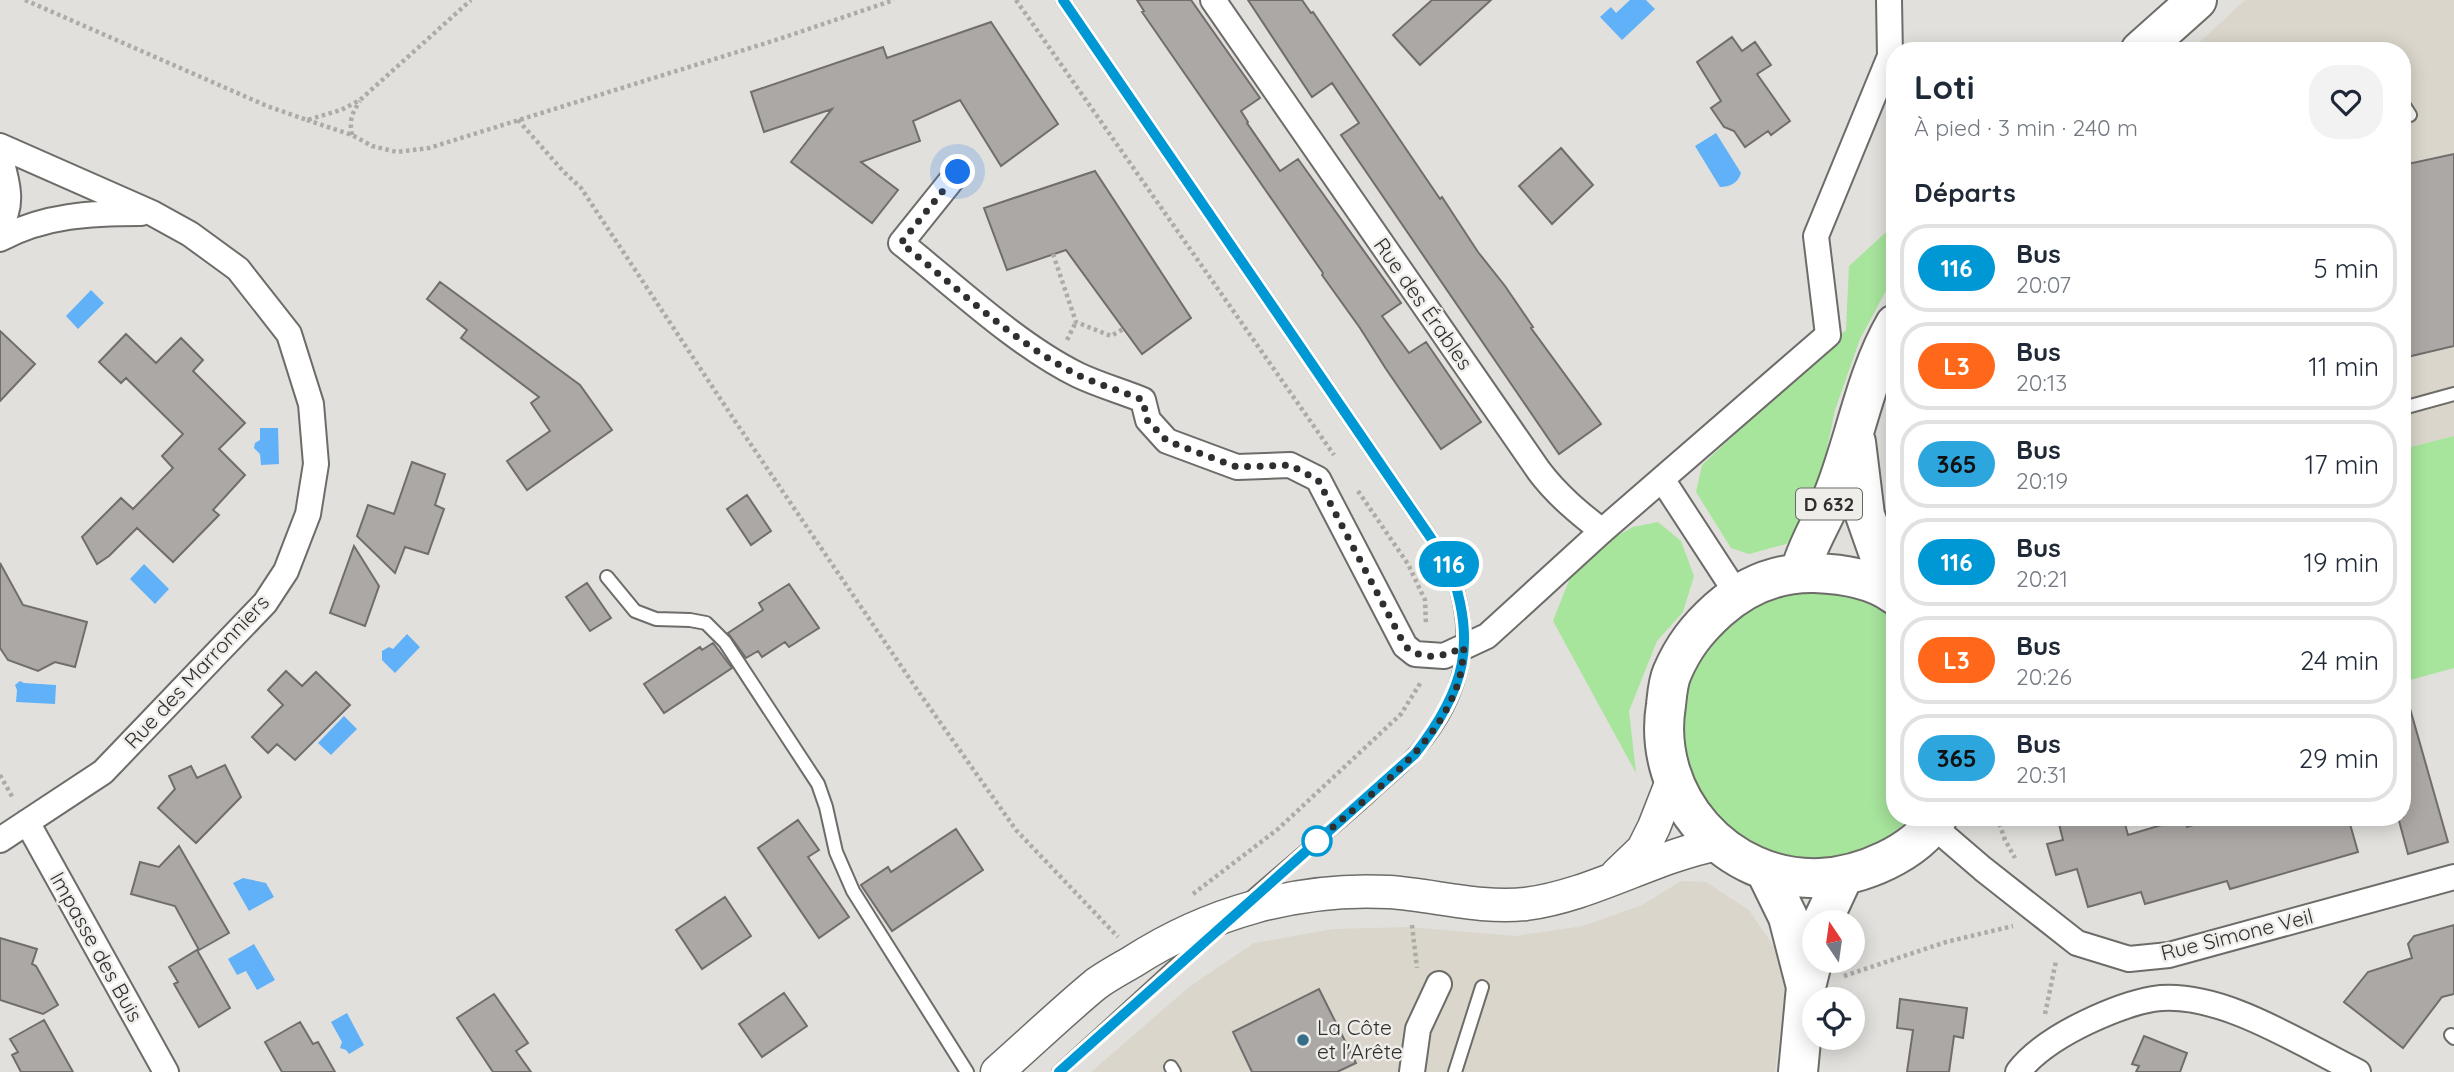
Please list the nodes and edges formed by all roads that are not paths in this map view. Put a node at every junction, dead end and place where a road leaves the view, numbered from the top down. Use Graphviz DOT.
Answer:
graph roads {
  1 [pos="1063,0"];
  2 [pos="1213,0"];
  3 [pos="1889,0"];
  4 [pos="2197,0"];
  5 [pos="1890,42"];
  6 [pos="2150,42"];
  7 [pos="1886,66"];
  8 [pos="0,146"];
  9 [pos="0,156"];
  10 [pos="958,172"];
  11 [pos="152,213"];
  12 [pos="0,224"];
  13 [pos="0,239"];
  14 [pos="1886,343"];
  15 [pos="2454,394"];
  16 [pos="2411,406"];
  17 [pos="1855,433"];
  18 [pos="1662,479"];
  19 [pos="1602,531"];
  20 [pos="1800,572"];
  21 [pos="1886,576"];
  22 [pos="607,577"];
  23 [pos="1886,590"];
  24 [pos="1737,594"];
  25 [pos="1464,647"];
  26 [pos="1672,780"];
  27 [pos="27,822"];
  28 [pos="1930,826"];
  29 [pos="1941,826"];
  30 [pos="0,840"];
  31 [pos="1718,844"];
  32 [pos="1765,870"];
  33 [pos="1843,877"];
  34 [pos="2454,877"];
  35 [pos="1612,878"];
  36 [pos="1827,910"];
  37 [pos="1233,914"];
  38 [pos="1802,950"];
  39 [pos="1810,973"];
  40 [pos="1439,984"];
  41 [pos="1482,987"];
  42 [pos="2024,1065"];
  43 [pos="166,1072"];
  44 [pos="967,1072"];
  45 [pos="997,1072"];
  46 [pos="1059,1072"];
  47 [pos="1412,1072"];
  48 [pos="1455,1072"];
  49 [pos="1798,1072"];
  50 [pos="2358,1072"];
  1 -- 25 [label="lane"];
  2 -- 19 [label="street, Rue des Érables"];
  3 -- 5 [label="street"];
  4 -- 6 [label="main road"];
  7 -- 18 [label="street"];
  8 -- 11 [label="street"];
  9 -- 12 [label="street"];
  10 -- 25 [label="street"];
  11 -- 13 [label="street, Rue des Marronniers"];
  11 -- 27 [label="street, Rue des Marronniers"];
  14 -- 17 [label="main road, D 632"];
  15 -- 16 [label="lane"];
  17 -- 20 [label="main road, D 632"];
  17 -- 21 [label="main road, D 632"];
  18 -- 19 [label="street"];
  18 -- 24 [label="street"];
  19 -- 25 [label="street"];
  20 -- 23 [label="main road"];
  20 -- 24 [label="main road"];
  22 -- 44 [label="lane"];
  24 -- 26 [label="main road"];
  25 -- 37 [label="lane"];
  26 -- 31 [label="main road"];
  26 -- 35 [label="street"];
  27 -- 30 [label="street, Rue des Marronniers"];
  27 -- 43 [label="street, Impasse des Buis"];
  28 -- 33 [label="main road"];
  29 -- 34 [label="street, Rue Simone Veil"];
  31 -- 32 [label="main road"];
  31 -- 35 [label="street"];
  32 -- 33 [label="main road"];
  32 -- 38 [label="main road"];
  33 -- 36 [label="main road"];
  35 -- 37 [label="street"];
  37 -- 45 [label="street"];
  37 -- 46 [label="lane"];
  39 -- 49 [label="main road"];
  40 -- 47 [label="street"];
  41 -- 48 [label="lane"];
  42 -- 50 [label="street"];
}
